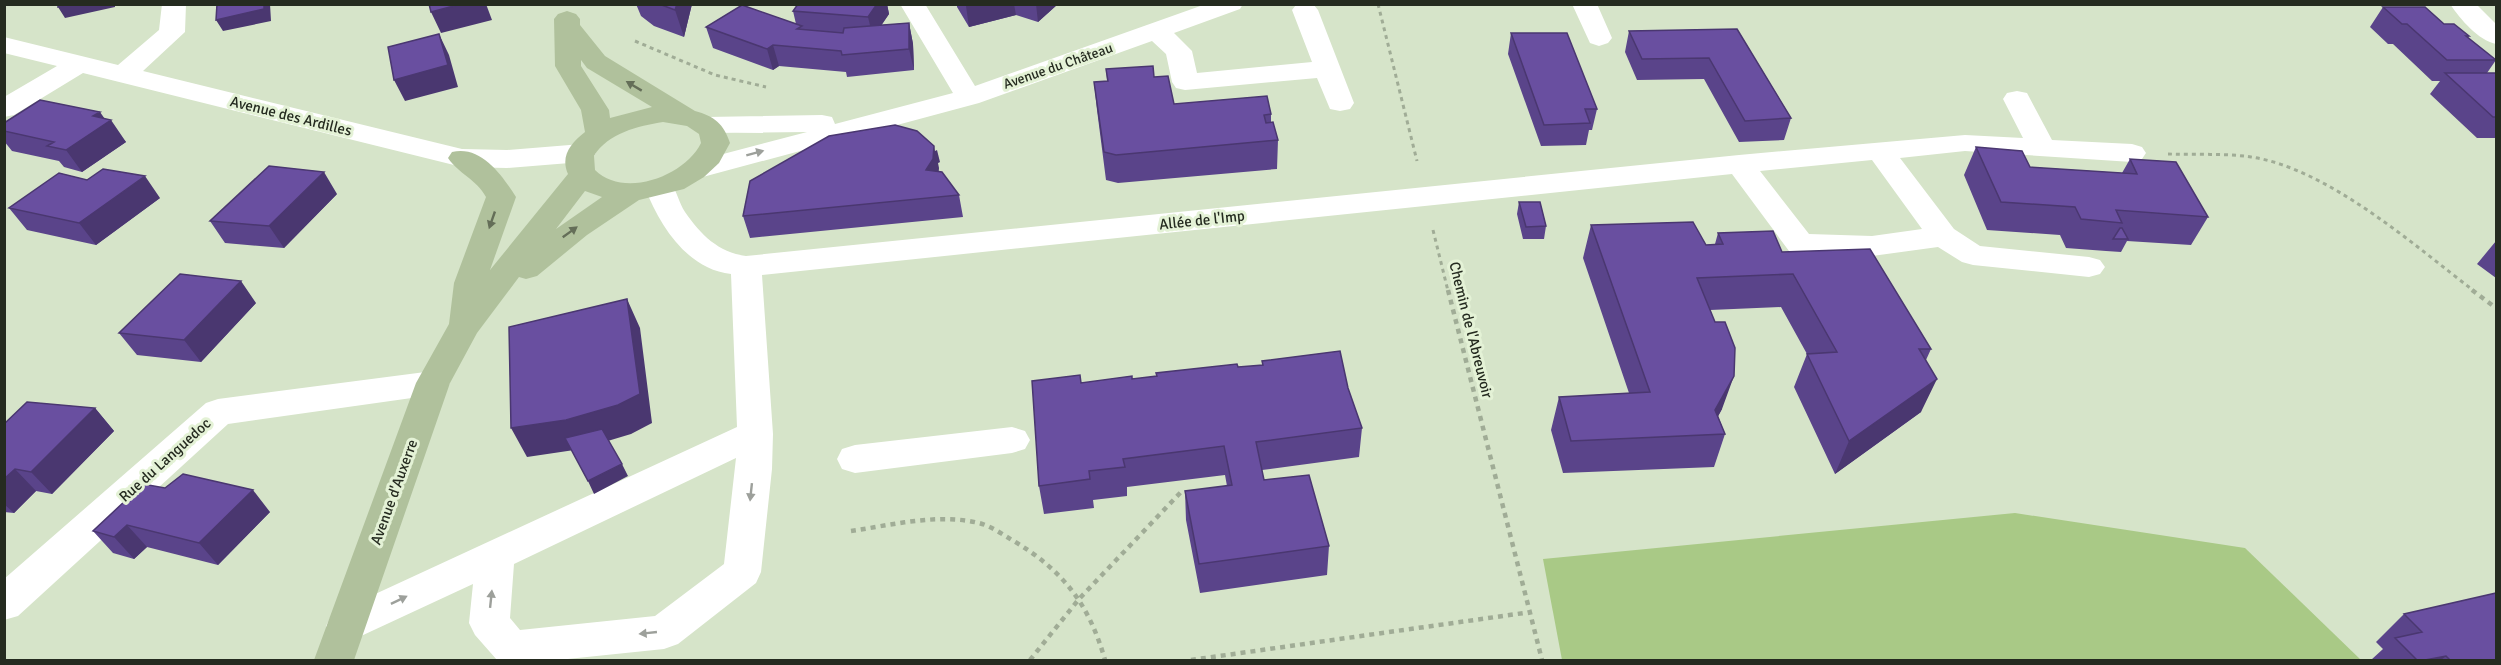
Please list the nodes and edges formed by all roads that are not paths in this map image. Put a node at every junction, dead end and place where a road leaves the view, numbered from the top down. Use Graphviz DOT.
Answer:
graph roads {
  1 [pos="174,4"];
  2 [pos="912,4"];
  3 [pos="1231,4"];
  4 [pos="1584,4"];
  5 [pos="2462,4"];
  6 [pos="1305,10"];
  7 [pos="567,15"];
  8 [pos="1156,31"];
  9 [pos="2496,36"];
  10 [pos="1599,38"];
  11 [pos="4,45"];
  12 [pos="79,64"];
  13 [pos="1327,69"];
  14 [pos="123,75"];
  15 [pos="969,97"];
  16 [pos="2017,99"];
  17 [pos="1340,103"];
  18 [pos="4,108"];
  19 [pos="696,120"];
  20 [pos="883,121"];
  21 [pos="2042,147"];
  22 [pos="1880,151"];
  23 [pos="2132,153"];
  24 [pos="587,154"];
  25 [pos="462,158"];
  26 [pos="1739,164"];
  27 [pos="699,169"];
  28 [pos="645,190"];
  29 [pos="1943,236"];
  30 [pos="746,266"];
  31 [pos="2089,267"];
  32 [pos="463,327"];
  33 [pos="433,383"];
  34 [pos="755,434"];
  35 [pos="1012,440"];
  36 [pos="855,459"];
  37 [pos="496,554"];
  38 [pos="4,604"];
  39 [pos="340,643"];
  1 -- 14 [label="street"];
  2 -- 15 [label="street"];
  3 -- 8 [label="street, Avenue du Château"];
  4 -- 10 [label="street"];
  5 -- 9 [label="street"];
  6 -- 13 [label="street"];
  19 -- 7 [label="main road, one-way"];
  7 -- 24 [label="main road"];
  8 -- 13 [label="street"];
  8 -- 15 [label="street, Avenue du Château"];
  11 -- 12 [label="street, Avenue des Ardilles"];
  12 -- 14 [label="street, Avenue des Ardilles"];
  12 -- 18 [label="street"];
  13 -- 17 [label="street"];
  14 -- 25 [label="street, Avenue des Ardilles"];
  15 -- 20 [label="street, Avenue du Château"];
  16 -- 21 [label="street"];
  19 -- 20 [label="street, Avenue du Château"];
  19 -- 24 [label="main road"];
  19 -- 27 [label="main road"];
  27 -- 20 [label="street, Avenue du Château, one-way"];
  21 -- 22 [label="street, Allée de l'Imp"];
  21 -- 23 [label="street, Allée de l'Imp"];
  22 -- 26 [label="street, Allée de l'Imp"];
  22 -- 29 [label="street"];
  24 -- 25 [label="street, Avenue des Ardilles"];
  24 -- 28 [label="main road"];
  24 -- 32 [label="main road, Avenue d'Auxerre"];
  25 -- 32 [label="main road, one-way"];
  26 -- 29 [label="street"];
  26 -- 30 [label="street, Allée de l'Imp"];
  27 -- 28 [label="main road, Avenue d'Auxerre"];
  28 -- 30 [label="street, Allée de l'Imp"];
  32 -- 28 [label="main road, Avenue d'Auxerre, one-way"];
  29 -- 31 [label="street"];
  30 -- 34 [label="street"];
  32 -- 33 [label="main road, Avenue d'Auxerre"];
  33 -- 38 [label="street, Rue du Languedoc"];
  33 -- 39 [label="main road, Avenue d'Auxerre"];
  34 -- 37 [label="street"];
  34 -- 37 [label="street, one-way"];
  35 -- 36 [label="street"];
  39 -- 37 [label="street, one-way"];
}
